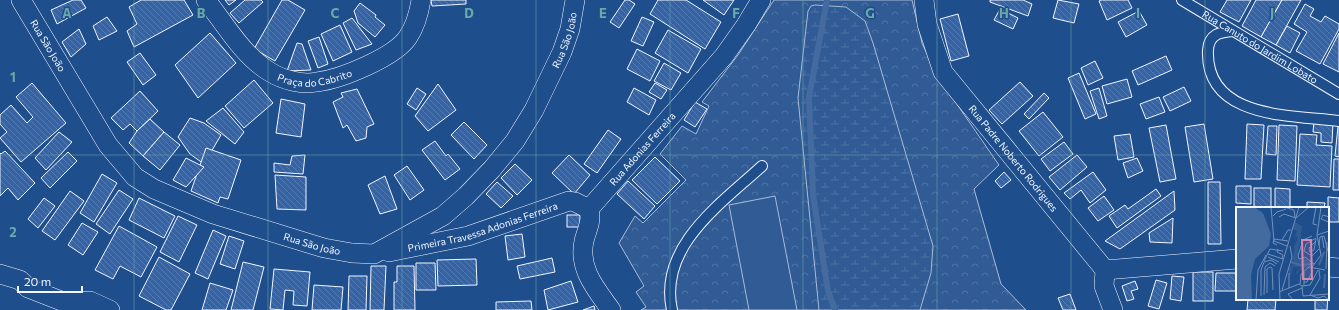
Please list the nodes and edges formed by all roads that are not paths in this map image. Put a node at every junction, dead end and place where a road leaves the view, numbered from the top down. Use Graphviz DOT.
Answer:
graph roads {
  1 [pos="21,0"];
  2 [pos="206,0"];
  3 [pos="421,0"];
  4 [pos="575,0"];
  5 [pos="761,0"];
  6 [pos="924,0"];
  7 [pos="1182,0"];
  8 [pos="1233,31"];
  9 [pos="1339,94"];
  10 [pos="1339,120"];
  11 [pos="762,166"];
  12 [pos="589,209"];
  13 [pos="374,254"];
  14 [pos="1236,259"];
  15 [pos="1329,267"];
  16 [pos="1339,268"];
  17 [pos="1105,270"];
  18 [pos="0,274"];
  19 [pos="110,310"];
  20 [pos="611,310"];
  21 [pos="672,310"];
  22 [pos="1113,310"];
  1 -- 13 [label="street, Rua São João"];
  2 -- 3 [label="street, Praça do Cabrito"];
  4 -- 13 [label="street, Rua São João"];
  5 -- 12 [label="street, Rua Adonias Ferreira"];
  6 -- 17 [label="street, Rua Padre Noberto Rodrigues"];
  7 -- 8 [label="lane, Rua Canuto do Jardim Lobato"];
  8 -- 9 [label="lane, Rua Canuto do Jardim Lobato"];
  8 -- 10 [label="lane"];
  11 -- 21 [label="lane"];
  12 -- 13 [label="street, Primeira Travessa Adonias Ferreira"];
  12 -- 20 [label="street"];
  14 -- 17 [label="street"];
  15 -- 16 [label="street"];
  17 -- 22 [label="street"];
  18 -- 19 [label="street"];
}
